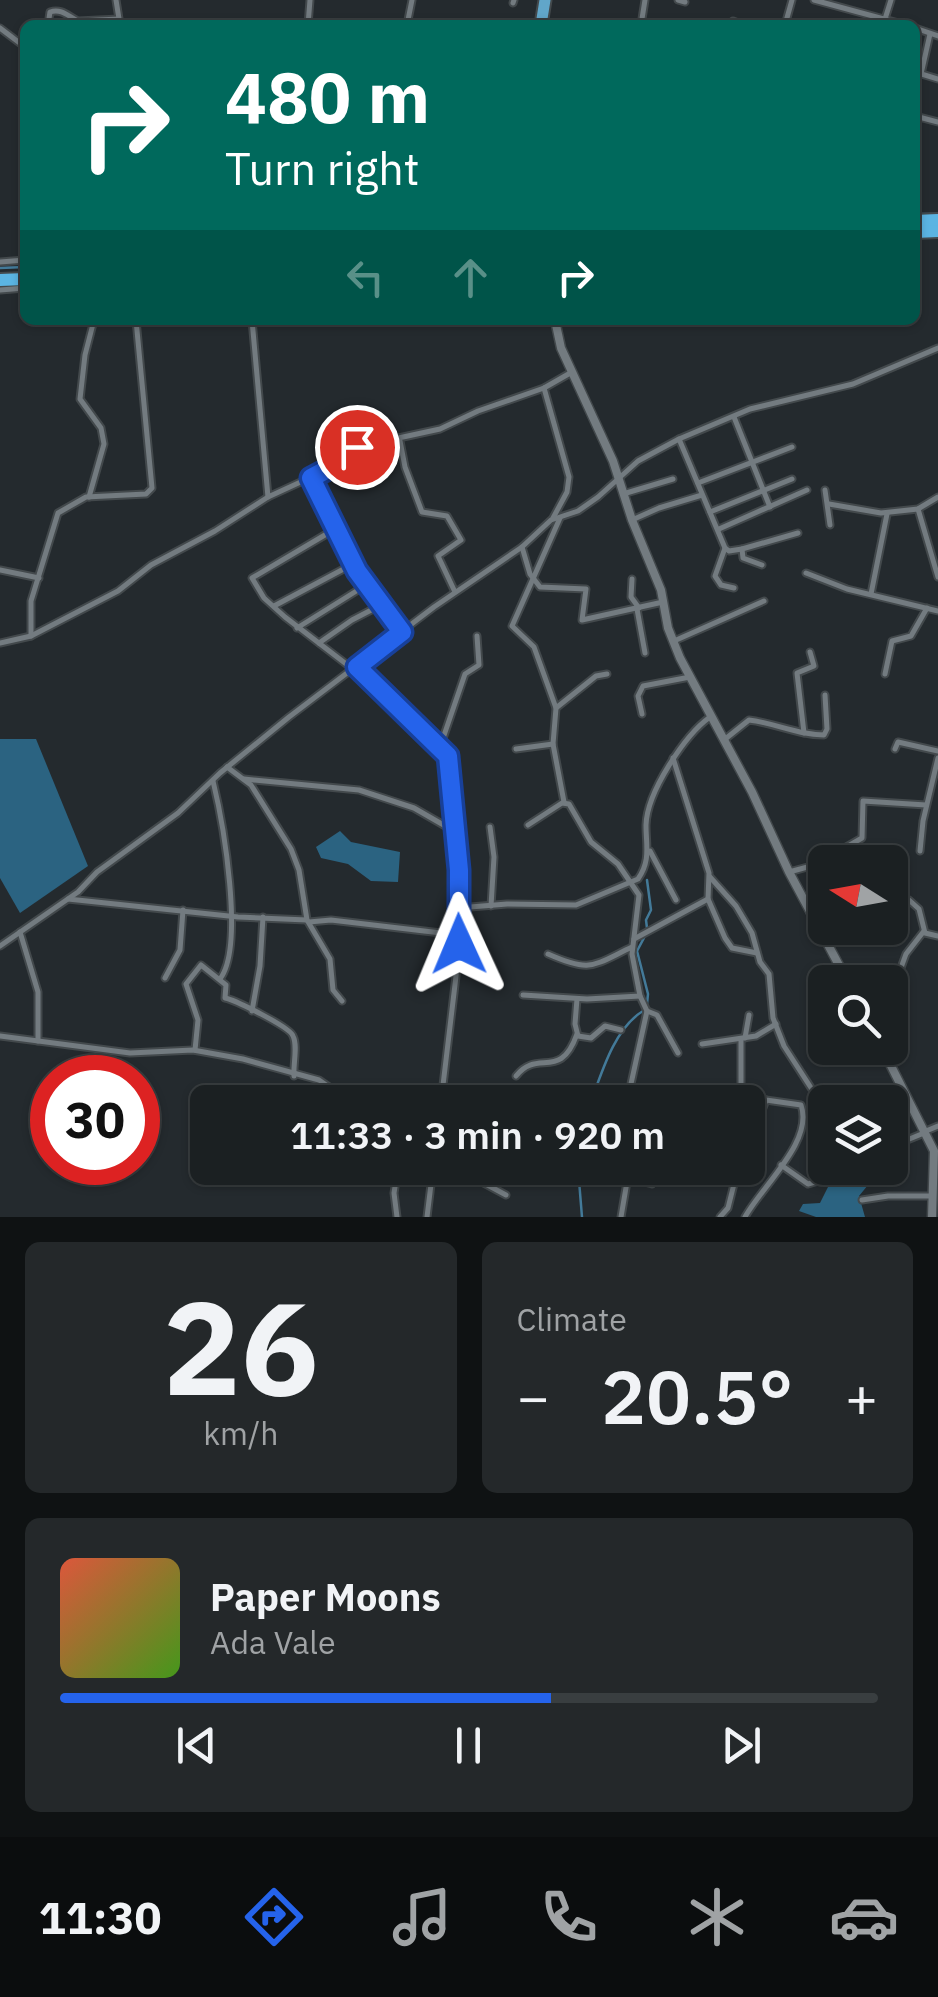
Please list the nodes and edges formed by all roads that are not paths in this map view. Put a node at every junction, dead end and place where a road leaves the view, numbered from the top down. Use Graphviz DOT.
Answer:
graph roads {
  1 [pos="814,0"];
  2 [pos="890,0"];
  3 [pos="830,2"];
  4 [pos="885,19"];
  5 [pos="49,20"];
  6 [pos="77,20"];
  7 [pos="888,20"];
  8 [pos="0,28"];
  9 [pos="934,35"];
  10 [pos="20,43"];
  11 [pos="920,68"];
  12 [pos="93,325"];
  13 [pos="137,325"];
  14 [pos="252,325"];
  15 [pos="556,325"];
  16 [pos="938,348"];
  17 [pos="572,372"];
  18 [pos="544,388"];
  19 [pos="734,416"];
  20 [pos="679,439"];
  21 [pos="400,440"];
  22 [pos="792,447"];
  23 [pos="751,465"];
  24 [pos="311,478"];
  25 [pos="673,479"];
  26 [pos="792,479"];
  27 [pos="618,481"];
  28 [pos="698,483"];
  29 [pos="764,490"];
  30 [pos="807,490"];
  31 [pos="825,490"];
  32 [pos="623,494"];
  33 [pos="702,495"];
  34 [pos="89,497"];
  35 [pos="268,497"];
  36 [pos="938,497"];
  37 [pos="829,504"];
  38 [pos="770,507"];
  39 [pos="918,509"];
  40 [pos="710,512"];
  41 [pos="887,512"];
  42 [pos="561,515"];
  43 [pos="551,520"];
  44 [pos="632,520"];
  45 [pos="830,525"];
  46 [pos="334,529"];
  47 [pos="719,529"];
  48 [pos="798,532"];
  49 [pos="522,547"];
  50 [pos="725,548"];
  51 [pos="742,549"];
  52 [pos="353,564"];
  53 [pos="762,565"];
  54 [pos="0,570"];
  55 [pos="806,573"];
  56 [pos="39,578"];
  57 [pos="938,578"];
  58 [pos="632,579"];
  59 [pos="534,580"];
  60 [pos="366,585"];
  61 [pos="734,588"];
  62 [pos="456,592"];
  63 [pos="870,594"];
  64 [pos="664,602"];
  65 [pos="764,602"];
  66 [pos="380,605"];
  67 [pos="274,606"];
  68 [pos="638,608"];
  69 [pos="926,608"];
  70 [pos="938,611"];
  71 [pos="297,628"];
  72 [pos="402,632"];
  73 [pos="31,636"];
  74 [pos="477,636"];
  75 [pos="674,642"];
  76 [pos="319,643"];
  77 [pos="0,644"];
  78 [pos="810,652"];
  79 [pos="644,653"];
  80 [pos="356,668"];
  81 [pos="607,674"];
  82 [pos="885,674"];
  83 [pos="690,677"];
  84 [pos="824,695"];
  85 [pos="556,708"];
  86 [pos="642,714"];
  87 [pos="710,717"];
  88 [pos="804,733"];
  89 [pos="724,740"];
  90 [pos="553,744"];
  91 [pos="440,747"];
  92 [pos="516,748"];
  93 [pos="895,749"];
  94 [pos="938,753"];
  95 [pos="674,758"];
  96 [pos="228,767"];
  97 [pos="244,779"];
  98 [pos="936,779"];
  99 [pos="213,781"];
  100 [pos="564,802"];
  101 [pos="926,805"];
  102 [pos="528,824"];
  103 [pos="490,828"];
  104 [pos="454,831"];
  105 [pos="649,848"];
  106 [pos="920,851"];
  107 [pos="789,872"];
  108 [pos="710,877"];
  109 [pos="633,883"];
  110 [pos="68,899"];
  111 [pos="708,899"];
  112 [pos="676,900"];
  113 [pos="908,900"];
  114 [pos="492,906"];
  115 [pos="458,908"];
  116 [pos="808,909"];
  117 [pos="183,910"];
  118 [pos="230,916"];
  119 [pos="263,917"];
  120 [pos="309,923"];
  121 [pos="924,931"];
  122 [pos="20,932"];
  123 [pos="458,934"];
  124 [pos="938,936"];
  125 [pos="634,939"];
  126 [pos="826,945"];
  127 [pos="0,946"];
  128 [pos="632,948"];
  129 [pos="757,953"];
  130 [pos="548,954"];
  131 [pos="838,965"];
  132 [pos="902,965"];
  133 [pos="165,978"];
  134 [pos="220,979"];
  135 [pos="523,995"];
  136 [pos="640,996"];
  137 [pos="578,998"];
  138 [pos="342,1001"];
  139 [pos="252,1011"];
  140 [pos="646,1011"];
  141 [pos="749,1015"];
  142 [pos="776,1024"];
  143 [pos="621,1030"];
  144 [pos="577,1034"];
  145 [pos="0,1036"];
  146 [pos="743,1039"];
  147 [pos="38,1041"];
  148 [pos="702,1044"];
  149 [pos="195,1050"];
  150 [pos="678,1053"];
  151 [pos="891,1065"];
  152 [pos="294,1076"];
  153 [pos="516,1076"];
  154 [pos="327,1085"];
  155 [pos="443,1085"];
  156 [pos="630,1085"];
  157 [pos="808,1085"];
  158 [pos="766,1100"];
  159 [pos="938,1126"];
  160 [pos="926,1132"];
  161 [pos="908,1140"];
  162 [pos="935,1143"];
  163 [pos="780,1164"];
  164 [pos="808,1184"];
  165 [pos="395,1185"];
  166 [pos="431,1185"];
  167 [pos="487,1185"];
  168 [pos="626,1185"];
  169 [pos="734,1185"];
  170 [pos="506,1195"];
  171 [pos="934,1196"];
  172 [pos="862,1200"];
  173 [pos="397,1217"];
  174 [pos="426,1217"];
  175 [pos="621,1217"];
  176 [pos="720,1217"];
  177 [pos="745,1217"];
  178 [pos="932,1217"];
  1 -- 3 [label="street"];
  2 -- 4 [label="street"];
  3 -- 4 [label="street"];
  4 -- 7 [label="street"];
  5 -- 6 [label="street"];
  8 -- 10 [label="street"];
  9 -- 11 [label="street"];
  12 -- 34 [label="street"];
  13 -- 34 [label="street"];
  14 -- 35 [label="street"];
  15 -- 17 [label="street"];
  16 -- 19 [label="street"];
  17 -- 18 [label="street"];
  17 -- 27 [label="street"];
  18 -- 21 [label="street"];
  18 -- 43 [label="street"];
  19 -- 20 [label="street"];
  19 -- 23 [label="street"];
  20 -- 27 [label="street"];
  20 -- 28 [label="street"];
  21 -- 24 [label="street"];
  21 -- 62 [label="street"];
  22 -- 23 [label="street"];
  23 -- 28 [label="street"];
  23 -- 29 [label="street"];
  24 -- 35 [label="street"];
  24 -- 46 [label="street"];
  25 -- 32 [label="street"];
  26 -- 29 [label="street"];
  27 -- 32 [label="street"];
  27 -- 42 [label="street"];
  28 -- 33 [label="street"];
  29 -- 38 [label="street"];
  29 -- 40 [label="street"];
  30 -- 38 [label="street"];
  31 -- 37 [label="street"];
  32 -- 44 [label="street"];
  33 -- 40 [label="street"];
  33 -- 44 [label="street"];
  34 -- 56 [label="street"];
  35 -- 73 [label="street"];
  36 -- 39 [label="street"];
  37 -- 41 [label="street"];
  37 -- 45 [label="street"];
  38 -- 47 [label="street"];
  39 -- 41 [label="street"];
  39 -- 57 [label="street"];
  40 -- 47 [label="street"];
  41 -- 63 [label="street"];
  42 -- 43 [label="street"];
  42 -- 59 [label="street"];
  43 -- 49 [label="street"];
  44 -- 64 [label="street"];
  46 -- 52 [label="street"];
  46 -- 67 [label="street"];
  47 -- 50 [label="street"];
  48 -- 51 [label="street"];
  49 -- 59 [label="street"];
  49 -- 62 [label="street"];
  50 -- 51 [label="street"];
  50 -- 61 [label="street"];
  51 -- 53 [label="street"];
  52 -- 60 [label="street"];
  52 -- 67 [label="street"];
  54 -- 56 [label="street"];
  55 -- 63 [label="street"];
  56 -- 73 [label="street"];
  58 -- 68 [label="street"];
  59 -- 68 [label="street"];
  59 -- 85 [label="street"];
  60 -- 66 [label="street"];
  60 -- 71 [label="street"];
  62 -- 72 [label="street"];
  63 -- 69 [label="street"];
  64 -- 68 [label="street"];
  64 -- 75 [label="street"];
  65 -- 75 [label="street"];
  66 -- 72 [label="street"];
  66 -- 76 [label="street"];
  67 -- 71 [label="street"];
  68 -- 79 [label="street"];
  69 -- 70 [label="street"];
  69 -- 82 [label="street"];
  71 -- 76 [label="street"];
  72 -- 80 [label="street"];
  73 -- 77 [label="street"];
  74 -- 91 [label="street"];
  75 -- 83 [label="street"];
  76 -- 80 [label="street"];
  78 -- 88 [label="street"];
  80 -- 91 [label="street"];
  80 -- 96 [label="street"];
  81 -- 85 [label="street"];
  83 -- 86 [label="street"];
  83 -- 87 [label="street"];
  84 -- 88 [label="street"];
  85 -- 90 [label="street"];
  87 -- 89 [label="street"];
  87 -- 95 [label="street"];
  88 -- 89 [label="street"];
  89 -- 107 [label="street"];
  90 -- 92 [label="street"];
  90 -- 100 [label="street"];
  91 -- 104 [label="street"];
  93 -- 94 [label="street"];
  94 -- 98 [label="street"];
  95 -- 105 [label="street"];
  95 -- 108 [label="street"];
  96 -- 97 [label="street"];
  96 -- 99 [label="street"];
  97 -- 104 [label="street"];
  97 -- 120 [label="street"];
  98 -- 101 [label="street"];
  99 -- 110 [label="street"];
  99 -- 118 [label="street"];
  100 -- 102 [label="street"];
  100 -- 109 [label="street"];
  101 -- 106 [label="street"];
  101 -- 107 [label="street"];
  103 -- 114 [label="street"];
  104 -- 115 [label="street"];
  105 -- 109 [label="street"];
  105 -- 112 [label="street"];
  107 -- 116 [label="street"];
  108 -- 111 [label="street"];
  108 -- 129 [label="street"];
  109 -- 114 [label="street"];
  109 -- 125 [label="street"];
  110 -- 117 [label="street"];
  110 -- 122 [label="street"];
  111 -- 125 [label="street"];
  111 -- 129 [label="street"];
  113 -- 121 [label="street"];
  114 -- 115 [label="street"];
  115 -- 123 [label="street"];
  117 -- 118 [label="street"];
  117 -- 133 [label="street"];
  118 -- 119 [label="street"];
  118 -- 134 [label="street"];
  119 -- 120 [label="street"];
  119 -- 139 [label="street"];
  120 -- 123 [label="street"];
  120 -- 138 [label="street"];
  121 -- 124 [label="street"];
  121 -- 132 [label="street"];
  122 -- 127 [label="street"];
  122 -- 147 [label="street"];
  123 -- 155 [label="street"];
  125 -- 128 [label="street"];
  126 -- 131 [label="street"];
  128 -- 130 [label="street"];
  128 -- 136 [label="street"];
  129 -- 142 [label="street"];
  134 -- 139 [label="street"];
  134 -- 149 [label="street"];
  135 -- 137 [label="street"];
  136 -- 137 [label="street"];
  136 -- 140 [label="street"];
  137 -- 144 [label="street"];
  139 -- 152 [label="street"];
  140 -- 150 [label="street"];
  140 -- 156 [label="street"];
  141 -- 146 [label="street"];
  142 -- 146 [label="street"];
  142 -- 157 [label="street"];
  143 -- 144 [label="street"];
  144 -- 153 [label="street"];
  145 -- 147 [label="street"];
  146 -- 148 [label="street"];
  146 -- 158 [label="street"];
  147 -- 149 [label="street"];
  149 -- 152 [label="street"];
  151 -- 160 [label="street"];
  152 -- 154 [label="street"];
  158 -- 163 [label="street"];
  159 -- 160 [label="street"];
  160 -- 161 [label="street"];
  160 -- 162 [label="street"];
  162 -- 171 [label="street"];
  163 -- 164 [label="street"];
  163 -- 177 [label="street"];
  165 -- 173 [label="street"];
  166 -- 174 [label="street"];
  167 -- 170 [label="street"];
  168 -- 175 [label="street"];
  169 -- 176 [label="street"];
  171 -- 172 [label="street"];
  171 -- 178 [label="street"];
}
